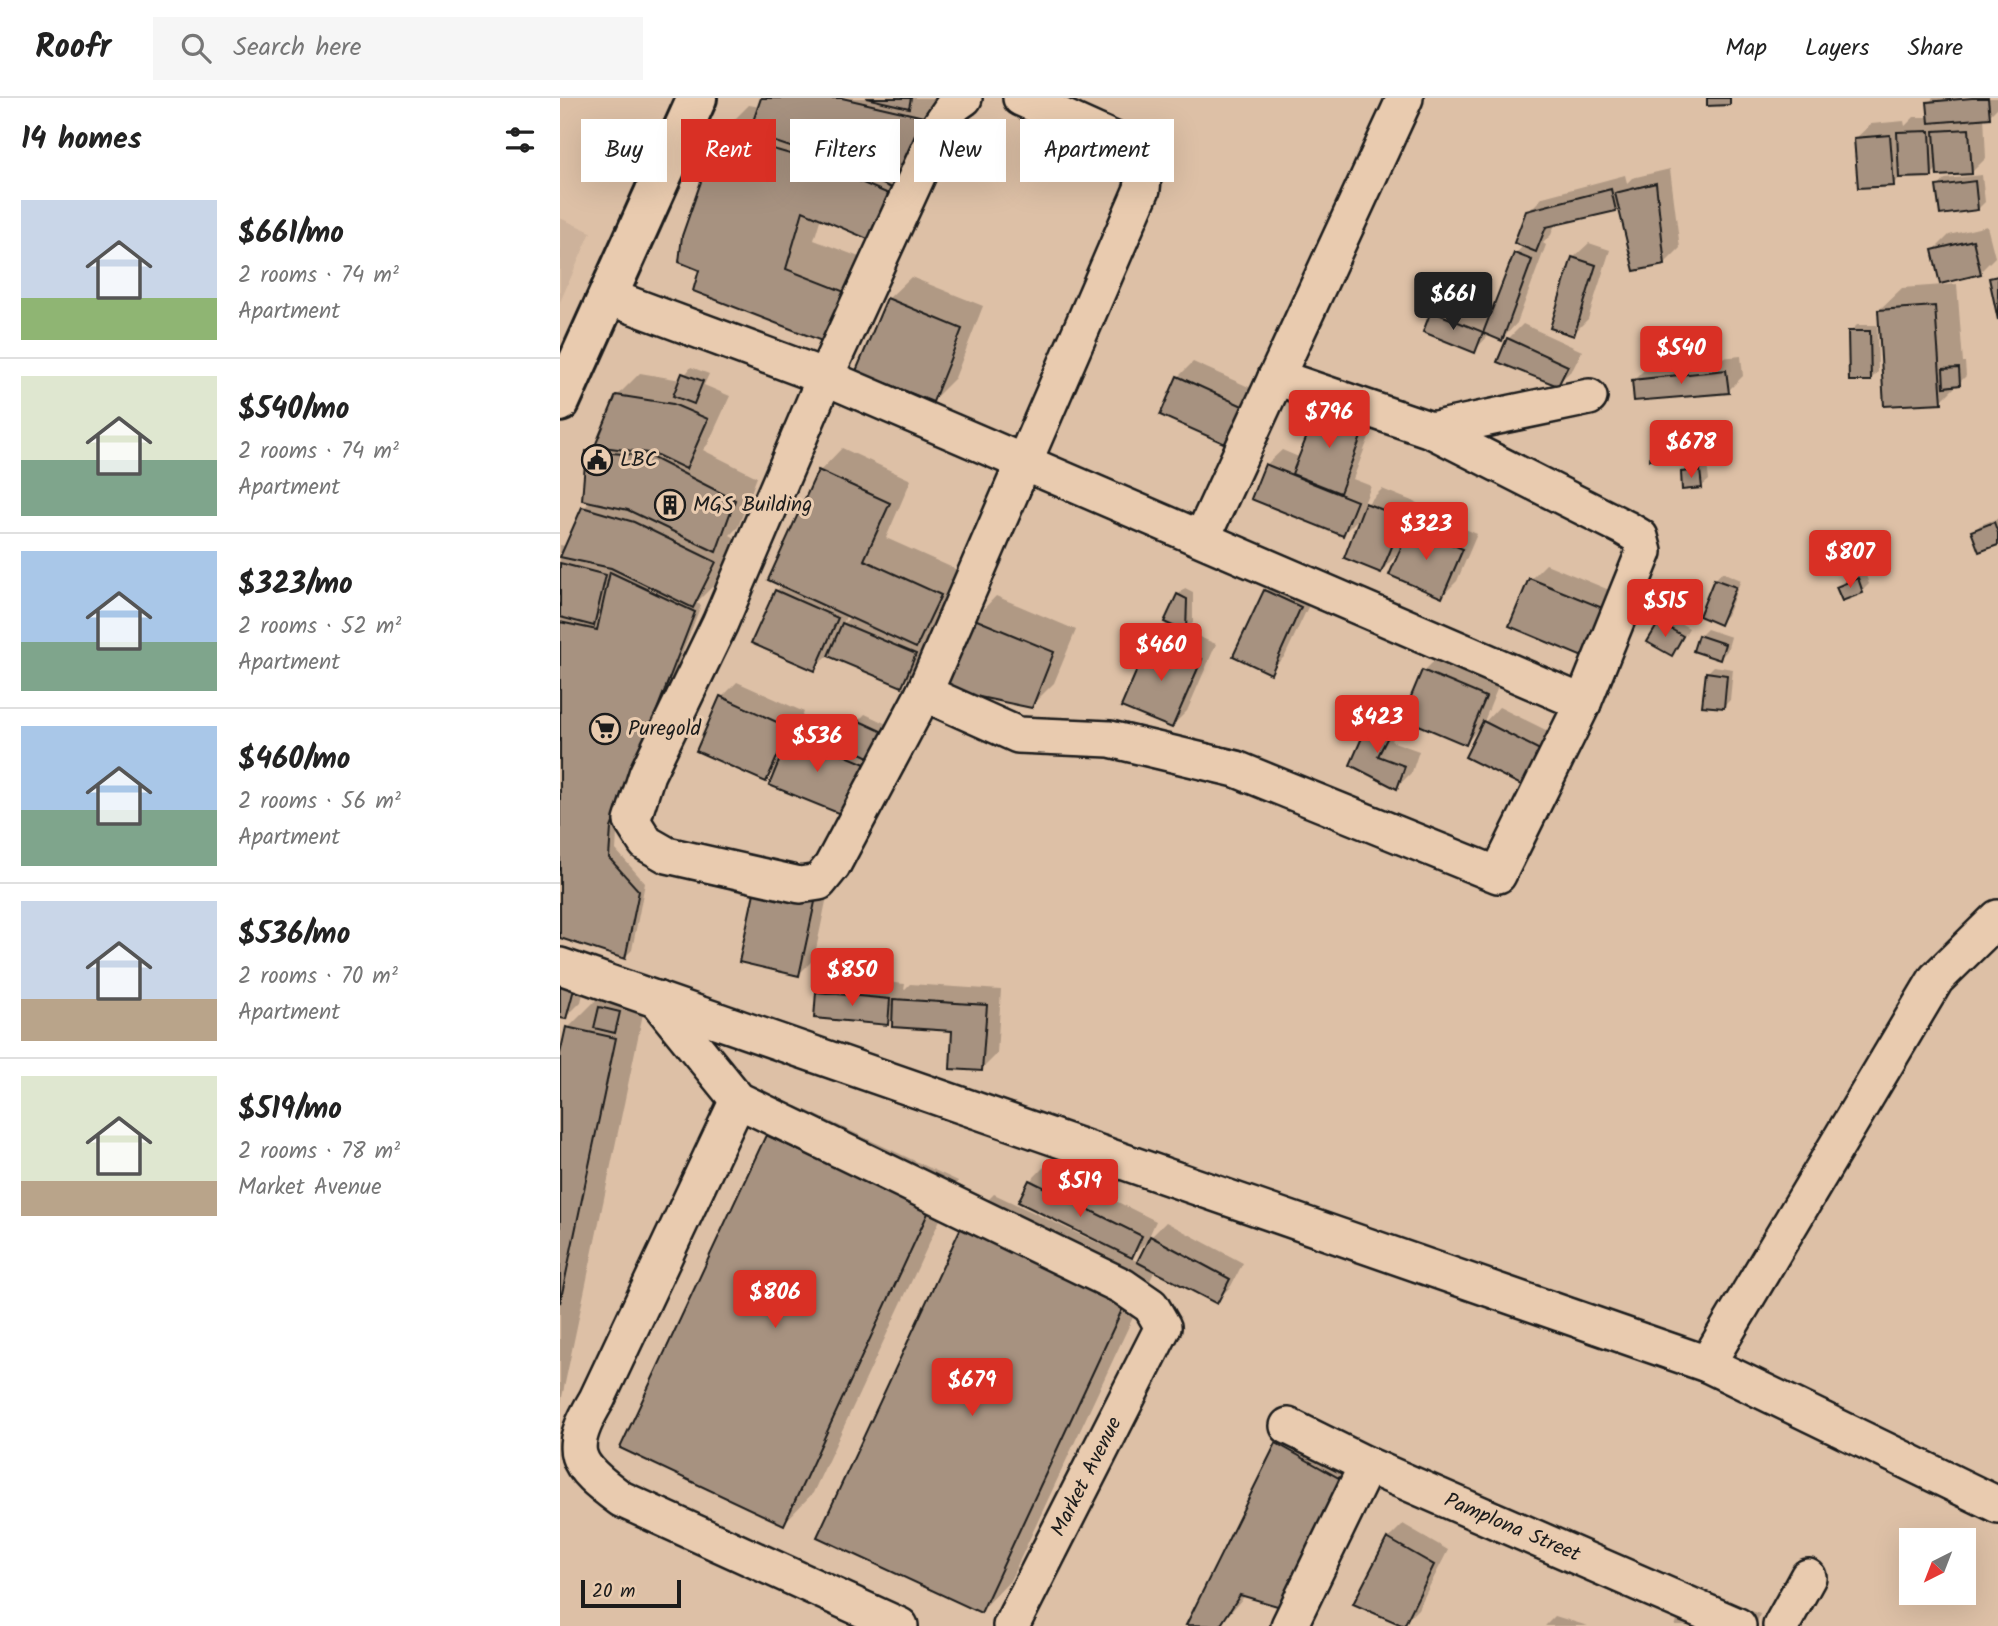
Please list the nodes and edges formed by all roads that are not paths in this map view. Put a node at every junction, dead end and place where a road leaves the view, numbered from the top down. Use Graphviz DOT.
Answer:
graph roads {
  1 [pos="697,98"];
  2 [pos="964,98"];
  3 [pos="1021,98"];
  4 [pos="1405,98"];
  5 [pos="608,297"];
  6 [pos="825,377"];
  7 [pos="1276,377"];
  8 [pos="1589,397"];
  9 [pos="560,402"];
  10 [pos="1431,430"];
  11 [pos="1023,464"];
  12 [pos="1202,538"];
  13 [pos="924,693"];
  14 [pos="1583,703"];
  15 [pos="1998,918"];
  16 [pos="560,965"];
  17 [pos="656,999"];
  18 [pos="738,1100"];
  19 [pos="1707,1364"];
  20 [pos="1288,1426"];
  21 [pos="1367,1465"];
  22 [pos="1998,1505"];
  23 [pos="1808,1577"];
  24 [pos="900,1626"];
  25 [pos="1011,1626"];
  26 [pos="1289,1626"];
  27 [pos="1738,1626"];
  28 [pos="1781,1626"];
  1 -- 5 [label="main road"];
  2 -- 6 [label="street"];
  3 -- 11 [label="street"];
  4 -- 7 [label="street"];
  5 -- 6 [label="street"];
  5 -- 9 [label="main road"];
  6 -- 11 [label="street"];
  6 -- 13 [label="street"];
  7 -- 10 [label="street"];
  7 -- 12 [label="street"];
  8 -- 10 [label="street"];
  10 -- 14 [label="street"];
  11 -- 12 [label="street"];
  11 -- 13 [label="street"];
  12 -- 14 [label="street"];
  13 -- 14 [label="street"];
  15 -- 19 [label="street"];
  16 -- 17 [label="street"];
  17 -- 18 [label="street"];
  17 -- 19 [label="street"];
  18 -- 24 [label="street"];
  18 -- 25 [label="street, Market Avenue"];
  19 -- 22 [label="street"];
  20 -- 21 [label="street, Pamplona Street"];
  21 -- 26 [label="street"];
  21 -- 27 [label="street, Pamplona Street"];
  23 -- 28 [label="street"];
}
